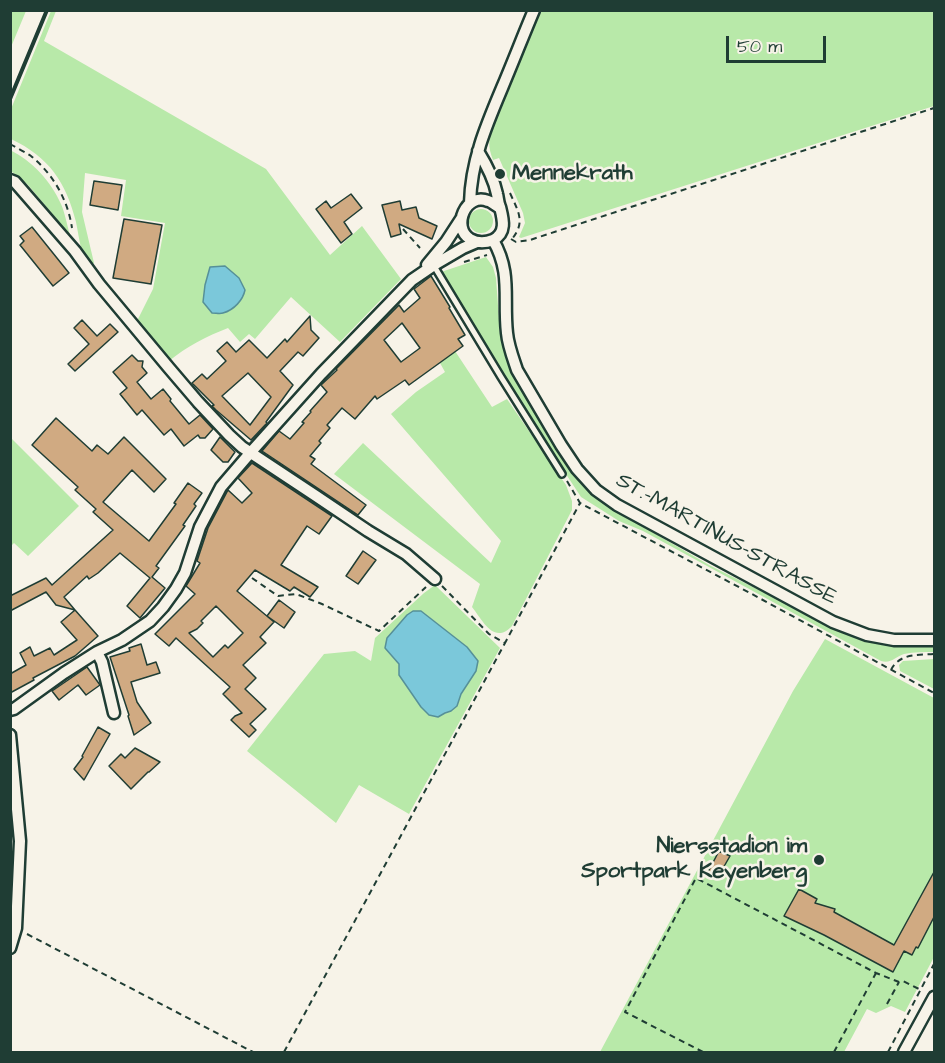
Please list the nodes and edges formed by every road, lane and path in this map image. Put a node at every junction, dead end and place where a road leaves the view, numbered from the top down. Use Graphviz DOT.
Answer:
graph roads {
  1 [pos="534,10"];
  2 [pos="934,108"];
  3 [pos="10,144"];
  4 [pos="478,152"];
  5 [pos="10,180"];
  6 [pos="470,203"];
  7 [pos="500,208"];
  8 [pos="461,219"];
  9 [pos="403,229"];
  10 [pos="497,236"];
  11 [pos="477,242"];
  12 [pos="420,248"];
  13 [pos="75,251"];
  14 [pos="434,265"];
  15 [pos="420,274"];
  16 [pos="251,452"];
  17 [pos="562,474"];
  18 [pos="580,503"];
  19 [pos="252,578"];
  20 [pos="435,579"];
  21 [pos="934,640"];
  22 [pos="505,643"];
  23 [pos="97,652"];
  24 [pos="934,654"];
  25 [pos="891,669"];
  26 [pos="934,693"];
  27 [pos="10,710"];
  28 [pos="114,713"];
  29 [pos="10,735"];
  30 [pos="16,928"];
  31 [pos="10,948"];
  32 [pos="934,964"];
  33 [pos="876,973"];
  34 [pos="899,982"];
  35 [pos="921,990"];
  36 [pos="934,997"];
  37 [pos="887,1004"];
  38 [pos="253,1053"];
  39 [pos="284,1053"];
  40 [pos="703,1053"];
  41 [pos="834,1053"];
  42 [pos="888,1053"];
  43 [pos="904,1053"];
  1 -- 4 [label="street"];
  2 -- 10 [label="path"];
  3 -- 13 [label="path"];
  4 -- 6 [label="street"];
  4 -- 7 [label="street"];
  5 -- 13 [label="street"];
  6 -- 7 [label="street"];
  6 -- 8 [label="street"];
  7 -- 10 [label="street"];
  8 -- 11 [label="street"];
  8 -- 15 [label="street"];
  9 -- 12 [label="path"];
  10 -- 11 [label="street"];
  10 -- 21 [label="street, ST.-MARTINUS-STRASSE"];
  11 -- 14 [label="street"];
  13 -- 16 [label="street"];
  14 -- 15 [label="street"];
  14 -- 17 [label="lane"];
  15 -- 16 [label="street"];
  16 -- 20 [label="street"];
  16 -- 23 [label="street"];
  17 -- 18 [label="path"];
  18 -- 22 [label="path"];
  18 -- 25 [label="path"];
  19 -- 20 [label="path"];
  20 -- 22 [label="path"];
  22 -- 39 [label="path"];
  23 -- 27 [label="street"];
  23 -- 28 [label="street"];
  24 -- 25 [label="path"];
  25 -- 26 [label="path"];
  29 -- 30 [label="street"];
  30 -- 31 [label="street"];
  30 -- 38 [label="path"];
  32 -- 35 [label="path"];
  33 -- 34 [label="path"];
  33 -- 40 [label="path"];
  33 -- 41 [label="path"];
  34 -- 35 [label="path"];
  34 -- 37 [label="path"];
  35 -- 42 [label="path"];
  36 -- 43 [label="street"];
}
